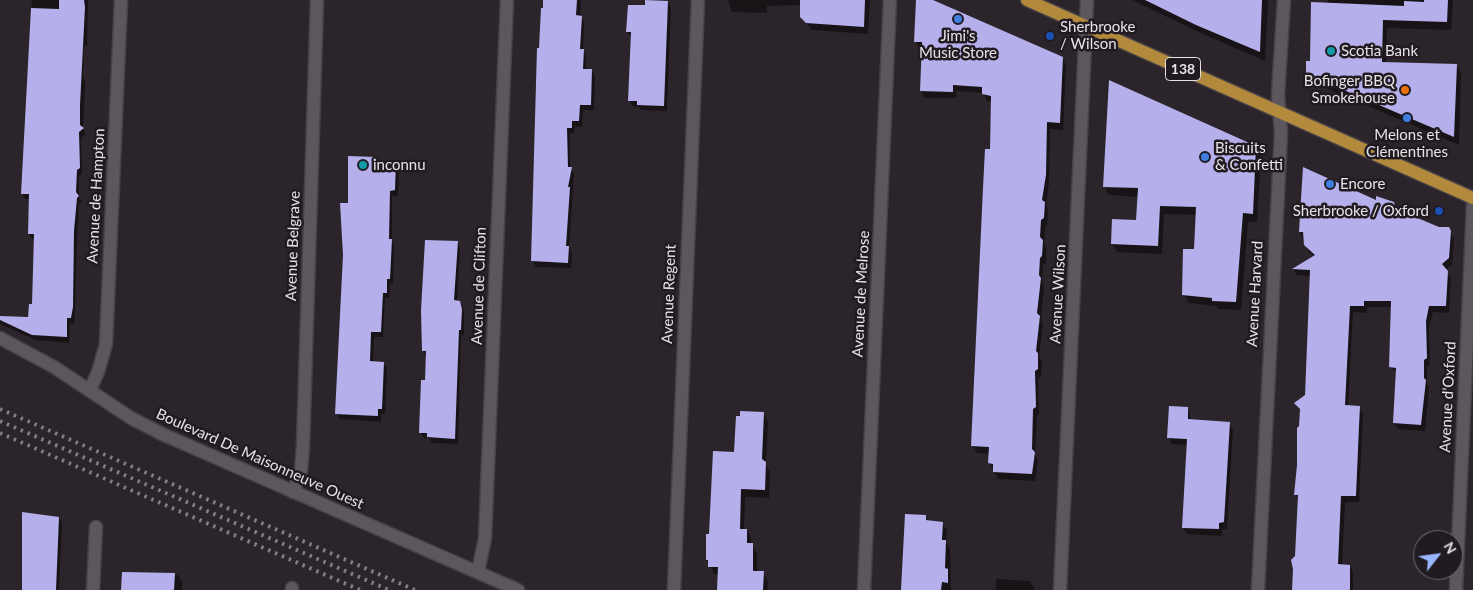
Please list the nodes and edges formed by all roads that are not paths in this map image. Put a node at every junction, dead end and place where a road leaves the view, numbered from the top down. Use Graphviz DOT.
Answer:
graph roads {
  1 [pos="121,0"];
  2 [pos="317,0"];
  3 [pos="507,0"];
  4 [pos="698,0"];
  5 [pos="890,0"];
  6 [pos="1026,0"];
  7 [pos="1087,0"];
  8 [pos="1284,0"];
  9 [pos="1086,26"];
  10 [pos="1280,112"];
  11 [pos="1473,198"];
  12 [pos="1473,205"];
  13 [pos="0,338"];
  14 [pos="90,390"];
  15 [pos="293,492"];
  16 [pos="96,527"];
  17 [pos="478,572"];
  18 [pos="93,590"];
  19 [pos="518,590"];
  20 [pos="674,590"];
  21 [pos="864,590"];
  22 [pos="1060,590"];
  23 [pos="1258,590"];
  24 [pos="1456,590"];
  1 -- 14 [label="street, Avenue de Hampton"];
  2 -- 15 [label="street, Avenue Belgrave"];
  3 -- 17 [label="street, Avenue de Clifton"];
  4 -- 20 [label="street, Avenue Regent"];
  5 -- 21 [label="street, Avenue de Melrose"];
  6 -- 9 [label="main road, 138"];
  7 -- 9 [label="street, Avenue Wilson"];
  8 -- 10 [label="street, Avenue Harvard"];
  9 -- 10 [label="main road, 138"];
  9 -- 22 [label="street, Avenue Wilson"];
  10 -- 11 [label="main road, 138"];
  10 -- 23 [label="street, Avenue Harvard"];
  12 -- 24 [label="street, Avenue d'Oxford"];
  13 -- 14 [label="street, Boulevard De Maisonneuve Ouest"];
  14 -- 15 [label="street, Boulevard De Maisonneuve Ouest"];
  15 -- 17 [label="street, Boulevard De Maisonneuve Ouest"];
  16 -- 18 [label="street"];
  17 -- 19 [label="street, Boulevard De Maisonneuve Ouest"];
}
